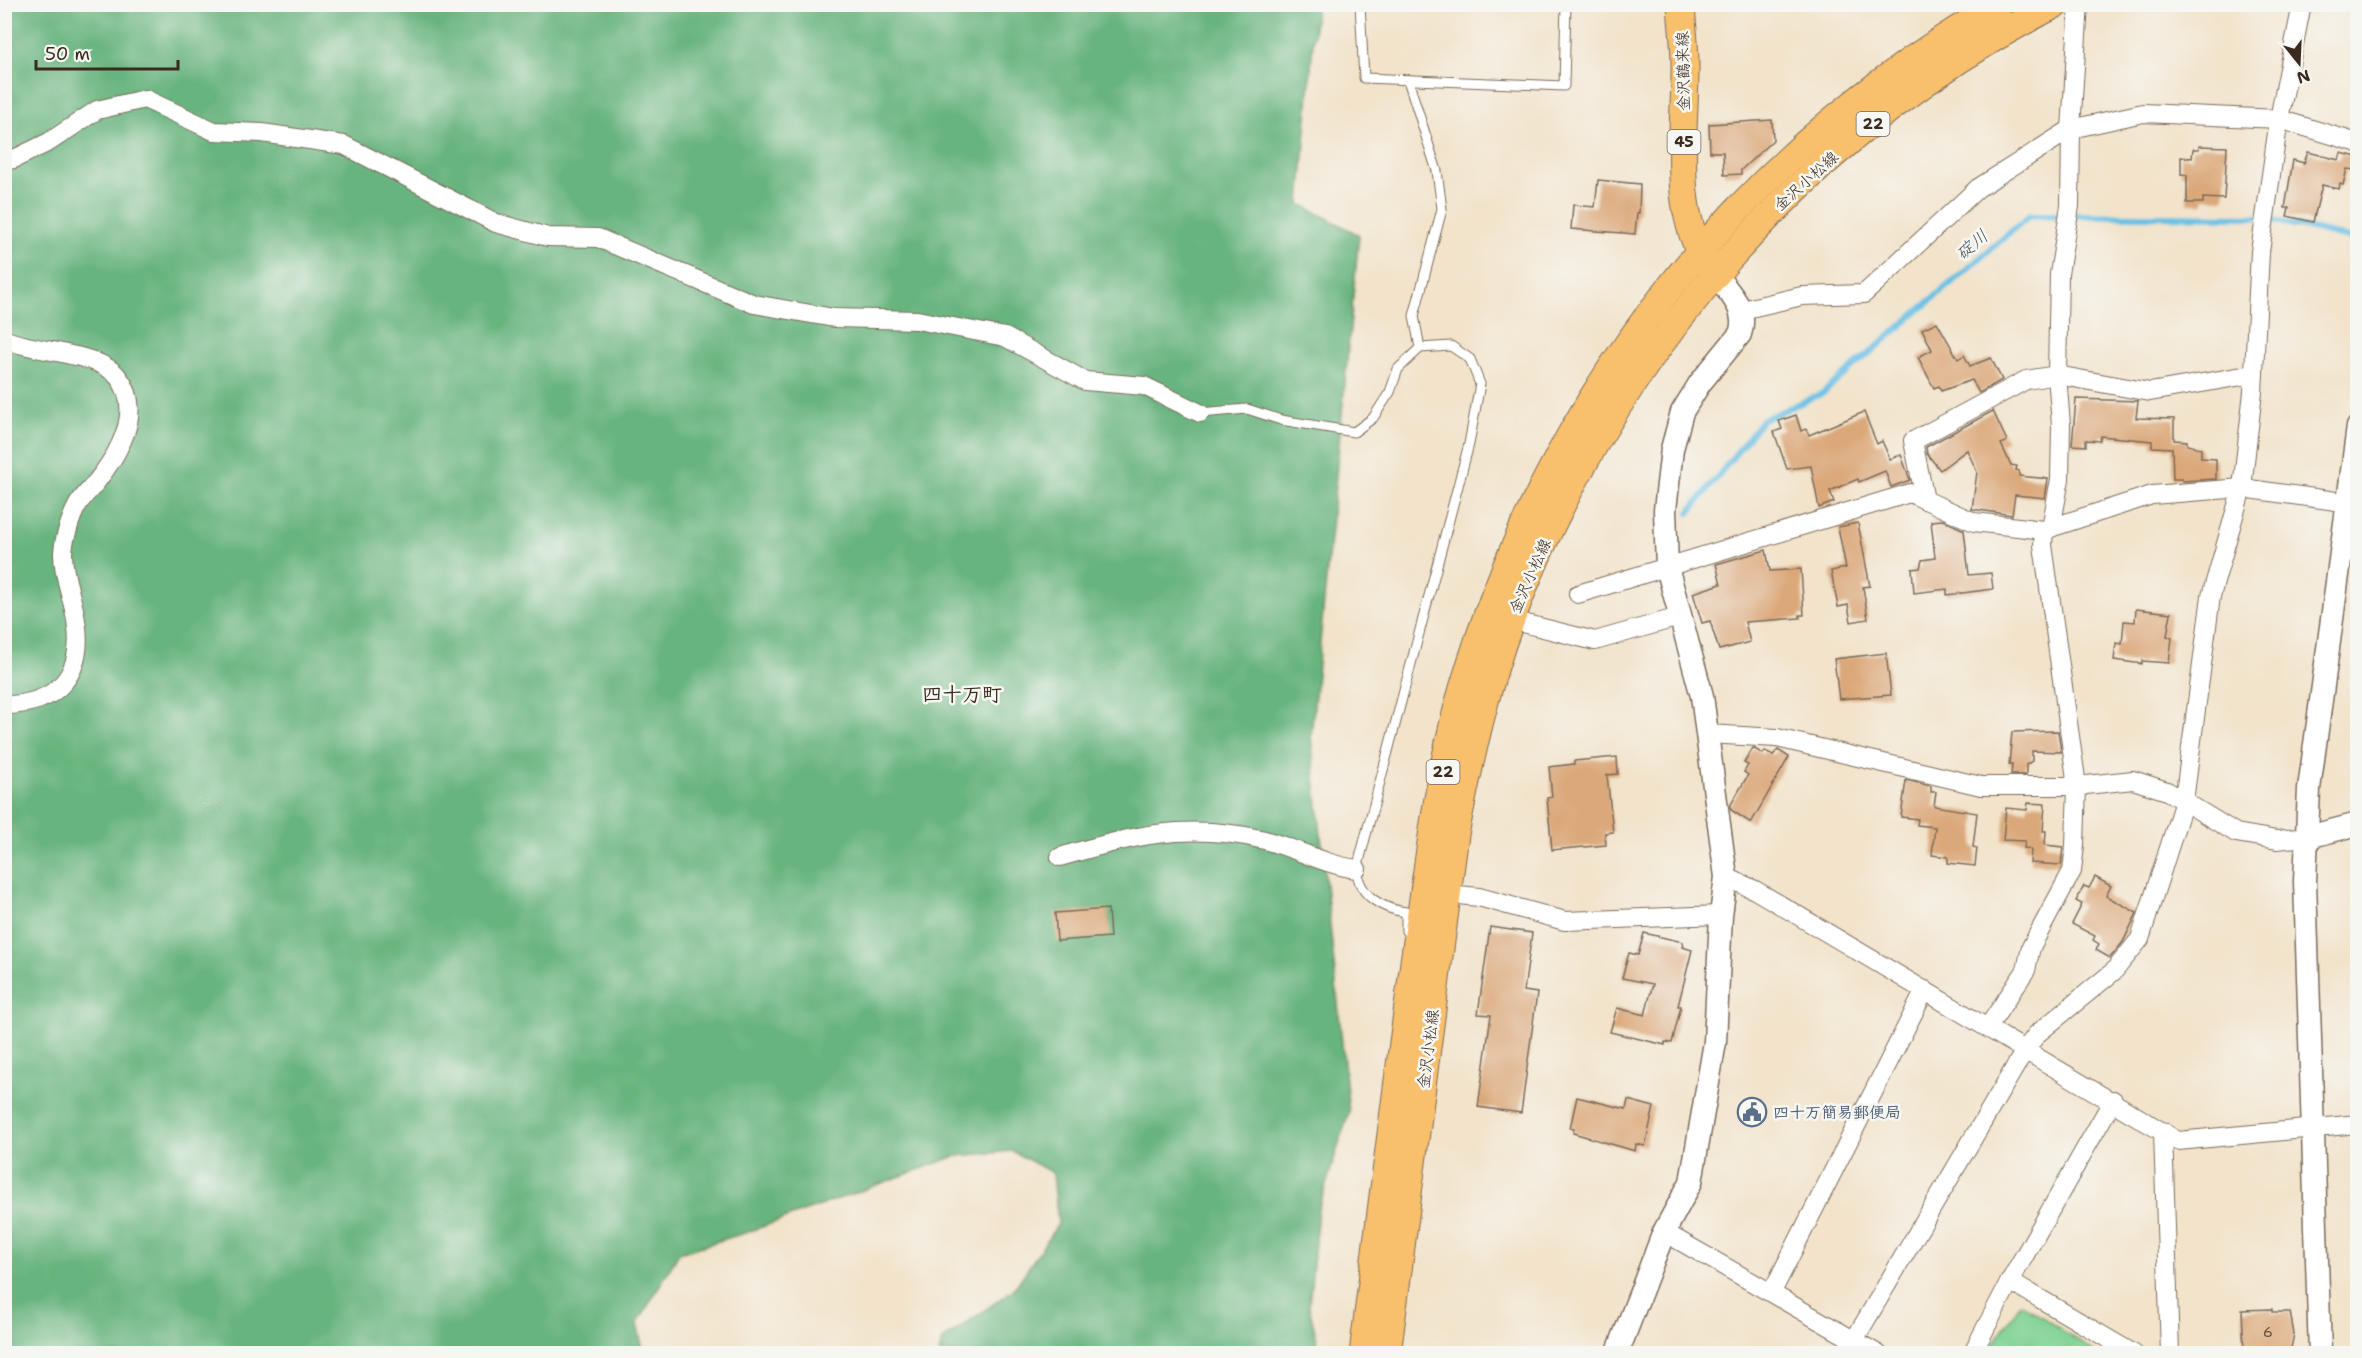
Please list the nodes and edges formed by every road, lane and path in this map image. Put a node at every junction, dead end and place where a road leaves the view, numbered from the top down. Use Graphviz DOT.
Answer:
graph roads {
  1 [pos="1360,4"];
  2 [pos="1566,4"];
  3 [pos="1681,4"];
  4 [pos="2000,4"];
  5 [pos="2056,4"];
  6 [pos="2079,4"];
  7 [pos="2302,4"];
  8 [pos="1408,80"];
  9 [pos="2280,119"];
  10 [pos="2071,129"];
  11 [pos="2358,143"];
  12 [pos="4,161"];
  13 [pos="1698,250"];
  14 [pos="1714,273"];
  15 [pos="1742,310"];
  16 [pos="4,339"];
  17 [pos="1420,348"];
  18 [pos="2254,374"];
  19 [pos="2056,375"];
  20 [pos="1200,413"];
  21 [pos="2358,427"];
  22 [pos="2242,488"];
  23 [pos="1925,500"];
  24 [pos="2353,503"];
  25 [pos="2048,529"];
  26 [pos="1667,567"];
  27 [pos="1578,594"];
  28 [pos="1679,617"];
  29 [pos="1511,620"];
  30 [pos="4,705"];
  31 [pos="1708,734"];
  32 [pos="2077,786"];
  33 [pos="2184,801"];
  34 [pos="2358,824"];
  35 [pos="2308,837"];
  36 [pos="1060,857"];
  37 [pos="1357,869"];
  38 [pos="1726,877"];
  39 [pos="1448,894"];
  40 [pos="1721,915"];
  41 [pos="1925,990"];
  42 [pos="1988,1028"];
  43 [pos="1403,1041"];
  44 [pos="2025,1050"];
  45 [pos="2113,1100"];
  46 [pos="2358,1124"];
  47 [pos="2312,1128"];
  48 [pos="2163,1131"];
  49 [pos="1664,1232"];
  50 [pos="2010,1281"];
  51 [pos="1772,1292"];
  52 [pos="1850,1347"];
  53 [pos="1363,1353"];
  54 [pos="1388,1353"];
  55 [pos="1617,1353"];
  56 [pos="1878,1353"];
  57 [pos="1972,1353"];
  58 [pos="2134,1353"];
  59 [pos="2170,1353"];
  60 [pos="2320,1353"];
  1 -- 8 [label="lane"];
  2 -- 8 [label="lane"];
  3 -- 13 [label="main road, 金沢鶴来線 / 45"];
  4 -- 13 [label="main road, 金沢小松線 / 22"];
  5 -- 14 [label="main road, 金沢小松線 / 22"];
  6 -- 10 [label="street"];
  7 -- 9 [label="street"];
  8 -- 17 [label="lane"];
  9 -- 10 [label="street"];
  9 -- 11 [label="street"];
  9 -- 18 [label="street"];
  10 -- 15 [label="street"];
  10 -- 19 [label="street"];
  12 -- 20 [label="street"];
  13 -- 14 [label="main road, 金沢鶴来線 / 45"];
  13 -- 43 [label="main road, 金沢小松線 / 22"];
  14 -- 15 [label="street"];
  14 -- 29 [label="main road, 金沢小松線 / 22"];
  15 -- 26 [label="street"];
  16 -- 30 [label="street"];
  17 -- 20 [label="lane"];
  17 -- 37 [label="lane"];
  18 -- 19 [label="street"];
  18 -- 22 [label="street"];
  19 -- 23 [label="street"];
  19 -- 25 [label="street"];
  21 -- 24 [label="street"];
  22 -- 24 [label="street"];
  22 -- 25 [label="street"];
  22 -- 33 [label="street"];
  23 -- 25 [label="street"];
  23 -- 26 [label="street"];
  24 -- 35 [label="street"];
  25 -- 32 [label="street"];
  26 -- 27 [label="street"];
  26 -- 28 [label="street"];
  28 -- 29 [label="street"];
  28 -- 31 [label="street"];
  29 -- 39 [label="main road, 金沢小松線 / 22"];
  31 -- 32 [label="street"];
  31 -- 38 [label="street"];
  32 -- 33 [label="street"];
  32 -- 42 [label="street"];
  33 -- 35 [label="street"];
  33 -- 44 [label="street"];
  34 -- 35 [label="street"];
  35 -- 47 [label="street"];
  36 -- 37 [label="street"];
  37 -- 43 [label="lane"];
  38 -- 40 [label="street"];
  38 -- 41 [label="street"];
  39 -- 40 [label="street"];
  39 -- 54 [label="main road, 金沢小松線 / 22"];
  40 -- 49 [label="street"];
  41 -- 42 [label="street"];
  41 -- 51 [label="street"];
  42 -- 44 [label="street"];
  43 -- 53 [label="main road, 金沢小松線 / 22"];
  44 -- 45 [label="street"];
  44 -- 52 [label="street"];
  45 -- 48 [label="street"];
  45 -- 50 [label="street"];
  46 -- 47 [label="street"];
  47 -- 48 [label="street"];
  47 -- 60 [label="street"];
  48 -- 59 [label="street"];
  49 -- 51 [label="street"];
  49 -- 55 [label="street"];
  50 -- 57 [label="street"];
  50 -- 58 [label="street"];
  51 -- 52 [label="street"];
  52 -- 56 [label="street"];
}
